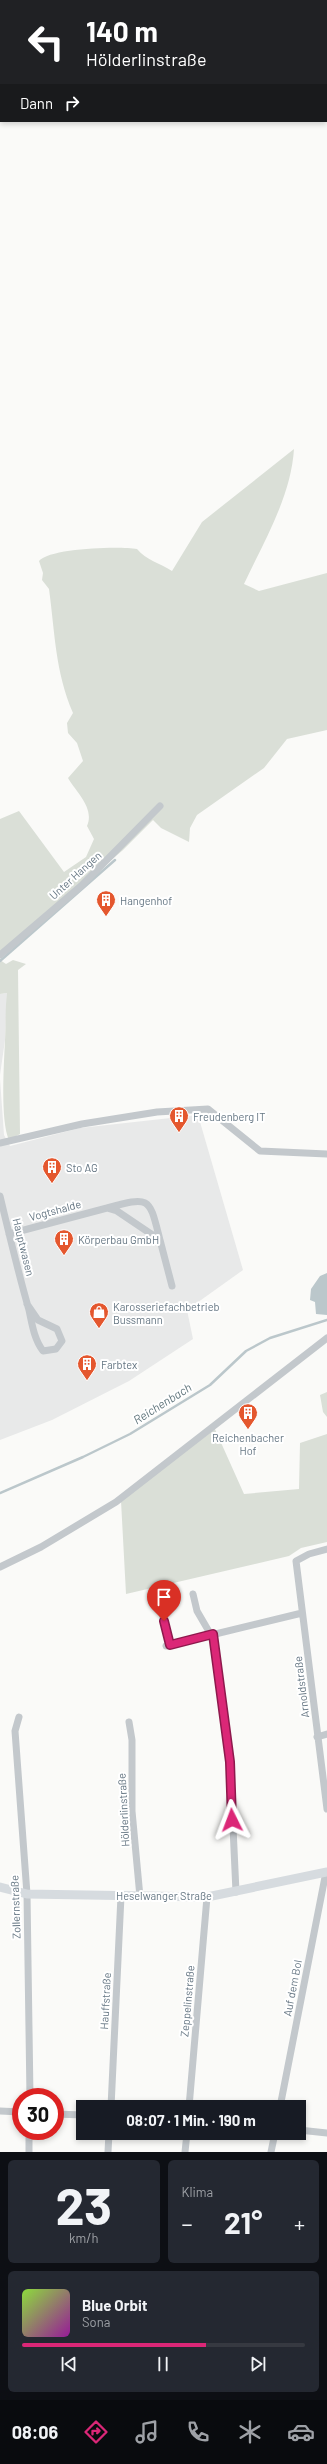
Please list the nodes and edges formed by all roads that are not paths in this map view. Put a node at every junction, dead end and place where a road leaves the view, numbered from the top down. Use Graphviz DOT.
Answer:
graph roads {
  1 [pos="160,806"];
  2 [pos="0,956"];
  3 [pos="0,1144"];
  4 [pos="327,1154"];
  5 [pos="0,1196"];
  6 [pos="107,1208"];
  7 [pos="9,1234"];
  8 [pos="160,1240"];
  9 [pos="172,1286"];
  10 [pos="27,1304"];
  11 [pos="327,1338"];
  12 [pos="327,1550"];
  13 [pos="0,1567"];
  14 [pos="193,1594"];
  15 [pos="161,1609"];
  16 [pos="302,1613"];
  17 [pos="212,1635"];
  18 [pos="19,1717"];
  19 [pos="129,1722"];
  20 [pos="327,1734"];
  21 [pos="317,1737"];
  22 [pos="327,1809"];
  23 [pos="326,1872"];
  24 [pos="0,1888"];
  25 [pos="236,1892"];
  26 [pos="27,1894"];
  27 [pos="121,1896"];
  28 [pos="140,1897"];
  29 [pos="207,1897"];
  30 [pos="30,2088"];
  31 [pos="111,2100"];
  32 [pos="190,2100"];
  33 [pos="281,2100"];
  34 [pos="0,2111"];
  35 [pos="12,2112"];
  36 [pos="64,2114"];
  37 [pos="76,2115"];
  38 [pos="306,2131"];
  39 [pos="327,2133"];
  40 [pos="29,2140"];
  41 [pos="109,2140"];
  42 [pos="186,2140"];
  43 [pos="274,2140"];
  44 [pos="29,2152"];
  45 [pos="108,2152"];
  46 [pos="185,2152"];
  47 [pos="271,2152"];
  1 -- 2 [label="street, Unter Hangen"];
  3 -- 4 [label="street"];
  5 -- 7 [label="street, Hauptwasen"];
  6 -- 7 [label="street, Vogtshalde"];
  6 -- 8 [label="street"];
  6 -- 8 [label="street, Vogtshalde"];
  7 -- 10 [label="street, Hauptwasen"];
  8 -- 9 [label="street, Vogtshalde"];
  10 -- 10 [label="street, Hauptwasen"];
  11 -- 13 [label="street"];
  12 -- 16 [label="street, Arnoldstraße"];
  14 -- 17 [label="street"];
  15 -- 17 [label="street"];
  16 -- 17 [label="street"];
  16 -- 21 [label="street, Arnoldstraße"];
  17 -- 25 [label="street"];
  18 -- 26 [label="street, Zollernstraße"];
  19 -- 28 [label="street, Hölderlinstraße"];
  20 -- 21 [label="street"];
  21 -- 22 [label="street, Arnoldstraße"];
  23 -- 25 [label="street, Heselwanger Straße"];
  23 -- 33 [label="street, Auf dem Bol"];
  24 -- 26 [label="street, Heselwanger Straße"];
  25 -- 29 [label="street, Heselwanger Straße"];
  26 -- 27 [label="street, Heselwanger Straße"];
  26 -- 30 [label="street, Zollernstraße"];
  27 -- 28 [label="street, Heselwanger Straße"];
  27 -- 31 [label="street, Hauffstraße"];
  28 -- 29 [label="street, Heselwanger Straße"];
  29 -- 32 [label="street, Zeppelinstraße"];
  34 -- 35 [label="street"];
  36 -- 37 [label="street"];
  38 -- 39 [label="street"];
  40 -- 44 [label="street"];
  41 -- 45 [label="street"];
  42 -- 46 [label="street"];
  43 -- 47 [label="street"];
}
